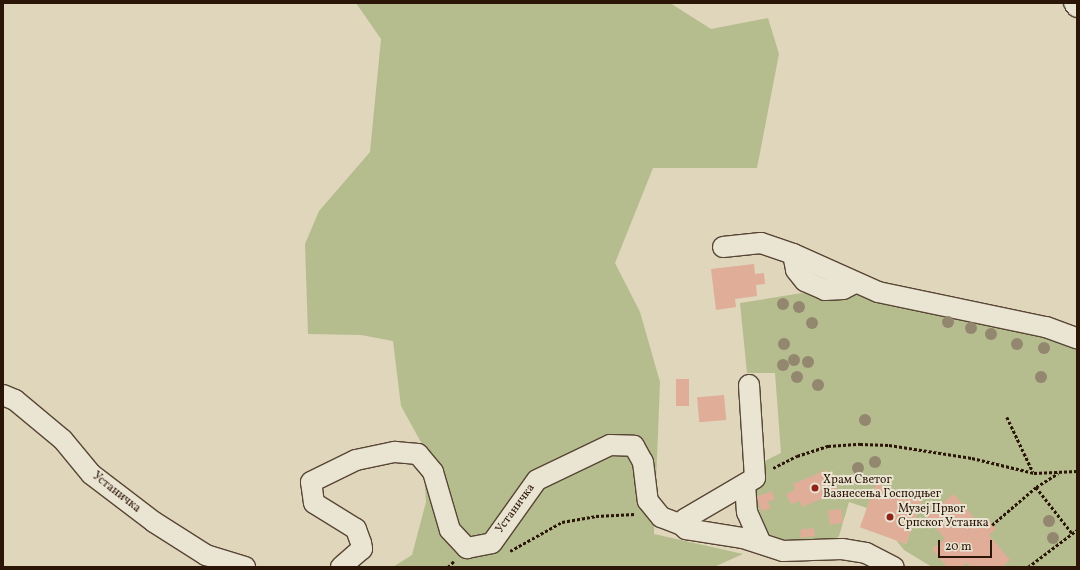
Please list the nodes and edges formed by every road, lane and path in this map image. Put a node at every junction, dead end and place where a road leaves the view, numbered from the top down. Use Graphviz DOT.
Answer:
graph roads {
  1 [pos="1074,3"];
  2 [pos="1077,7"];
  3 [pos="722,247"];
  4 [pos="1077,338"];
  5 [pos="749,385"];
  6 [pos="3,395"];
  7 [pos="1007,417"];
  8 [pos="1077,471"];
  9 [pos="1060,472"];
  10 [pos="1034,473"];
  11 [pos="750,481"];
  12 [pos="1036,487"];
  13 [pos="662,516"];
  14 [pos="682,525"];
  15 [pos="992,525"];
  16 [pos="1077,530"];
  17 [pos="1072,533"];
  18 [pos="761,543"];
  19 [pos="506,553"];
  20 [pos="245,567"];
  21 [pos="341,567"];
  22 [pos="894,567"];
  23 [pos="1028,567"];
  1 -- 2 [label="street"];
  3 -- 4 [label="street"];
  5 -- 11 [label="street"];
  6 -- 20 [label="street, Устаничка"];
  7 -- 10 [label="path"];
  8 -- 9 [label="path"];
  9 -- 10 [label="path"];
  9 -- 12 [label="path"];
  10 -- 11 [label="path"];
  11 -- 14 [label="street"];
  11 -- 18 [label="street"];
  12 -- 15 [label="path"];
  12 -- 17 [label="path"];
  13 -- 14 [label="street, Устаничка"];
  13 -- 19 [label="path"];
  13 -- 21 [label="street, Устаничка"];
  14 -- 18 [label="street, Устаничка"];
  16 -- 17 [label="path"];
  17 -- 23 [label="path"];
  18 -- 22 [label="street, Устаничка"];
}
